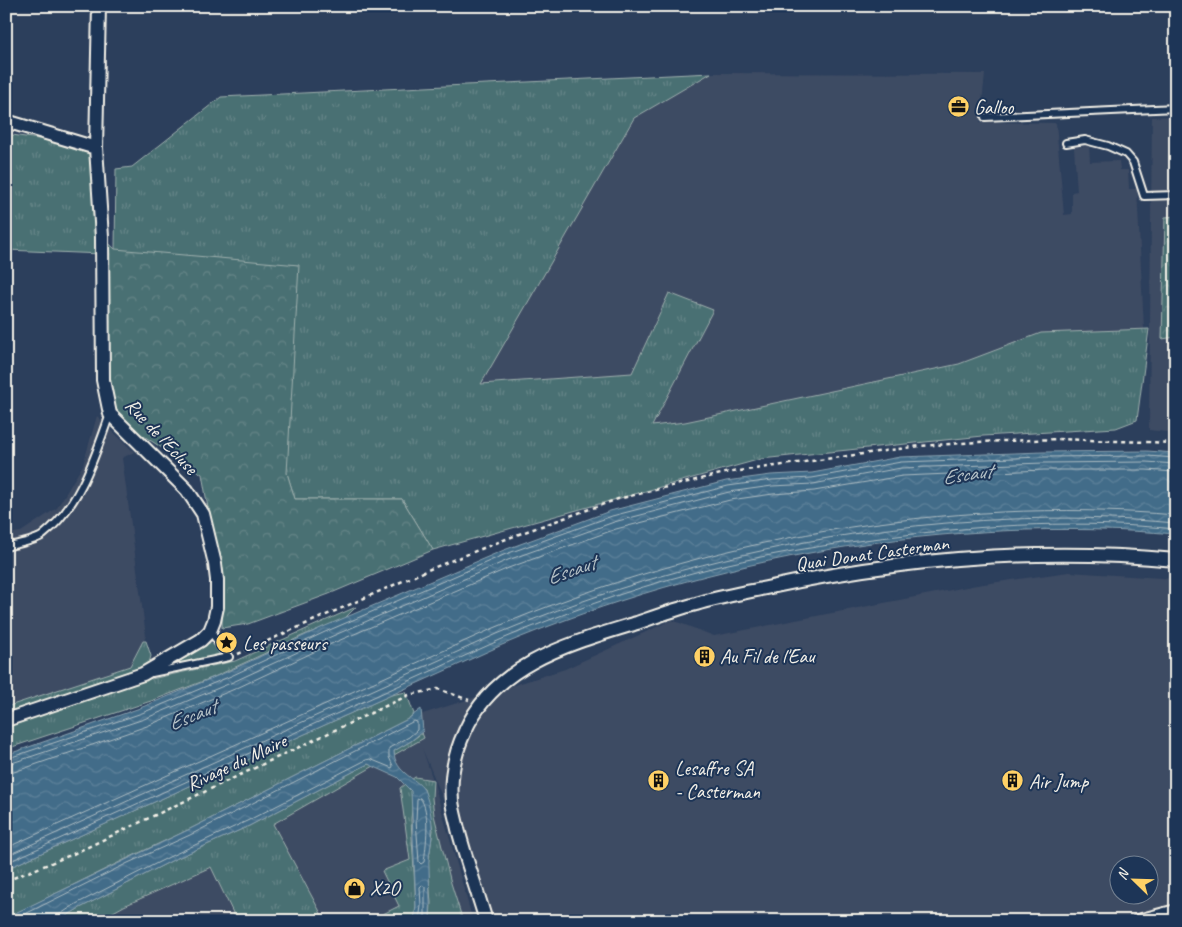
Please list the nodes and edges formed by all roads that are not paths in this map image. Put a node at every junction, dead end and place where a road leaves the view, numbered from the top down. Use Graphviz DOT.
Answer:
graph roads {
  1 [pos="99,6"];
  2 [pos="1176,108"];
  3 [pos="985,117"];
  4 [pos="6,120"];
  5 [pos="1066,143"];
  6 [pos="96,148"];
  7 [pos="1176,195"];
  8 [pos="110,414"];
  9 [pos="6,548"];
  10 [pos="1176,560"];
  11 [pos="210,631"];
  12 [pos="143,674"];
  13 [pos="6,720"];
  14 [pos="1176,911"];
  15 [pos="486,921"];
  16 [pos="1138,921"];
  1 -- 6 [label="street, Rue de l'Ecluse"];
  2 -- 3 [label="lane"];
  4 -- 6 [label="street"];
  5 -- 7 [label="lane"];
  6 -- 8 [label="street, Rue de l'Ecluse"];
  8 -- 9 [label="lane"];
  8 -- 11 [label="street, Rue de l'Ecluse"];
  10 -- 15 [label="street, Quai Donat Casterman"];
  11 -- 12 [label="street"];
  11 -- 12 [label="lane"];
  12 -- 13 [label="street"];
  14 -- 16 [label="street"];
}
